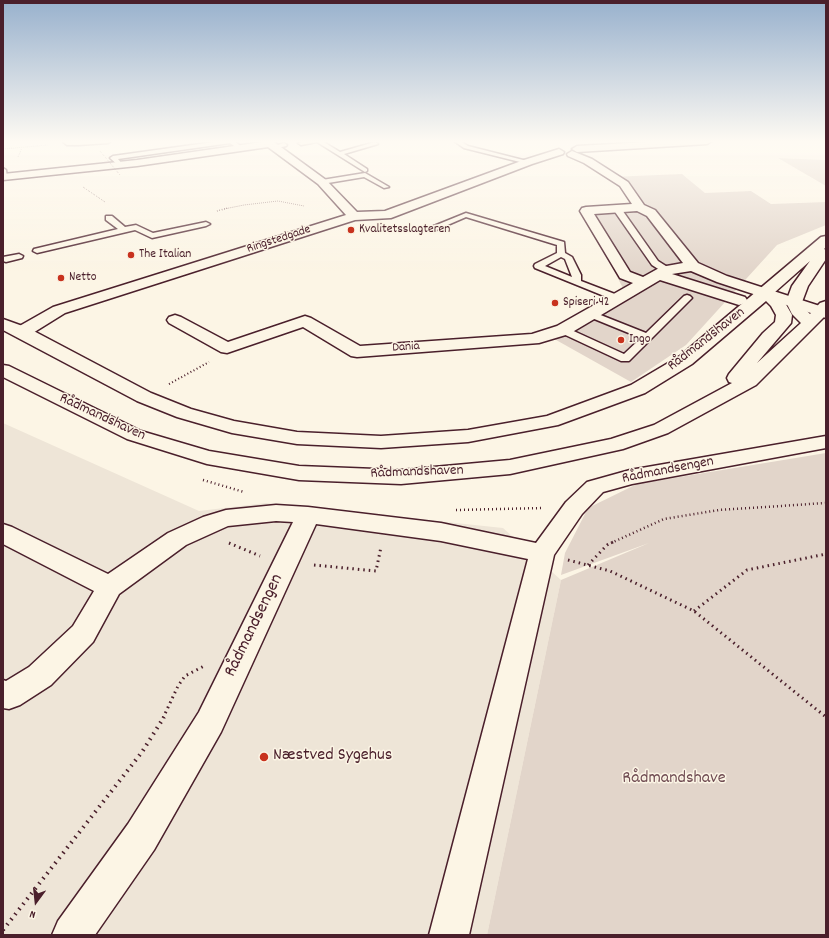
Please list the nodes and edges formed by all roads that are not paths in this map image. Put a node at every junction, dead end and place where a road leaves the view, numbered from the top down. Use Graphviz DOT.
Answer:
graph roads {
  1 [pos="325,185"];
  2 [pos="382,185"];
  3 [pos="467,185"];
  4 [pos="625,185"];
  5 [pos="386,187"];
  6 [pos="639,208"];
  7 [pos="616,209"];
  8 [pos="354,216"];
  9 [pos="109,218"];
  10 [pos="206,224"];
  11 [pos="433,228"];
  12 [pos="124,230"];
  13 [pos="826,240"];
  14 [pos="826,248"];
  15 [pos="37,251"];
  16 [pos="561,254"];
  17 [pos="19,256"];
  18 [pos="6,259"];
  19 [pos="693,266"];
  20 [pos="662,272"];
  21 [pos="576,282"];
  22 [pos="643,282"];
  23 [pos="617,298"];
  24 [pos="687,298"];
  25 [pos="760,298"];
  26 [pos="789,308"];
  27 [pos="590,314"];
  28 [pos="822,316"];
  29 [pos="175,320"];
  30 [pos="3,324"];
  31 [pos="563,330"];
  32 [pos="22,332"];
  33 [pos="647,337"];
  34 [pos="3,341"];
  35 [pos="3,370"];
  36 [pos="718,399"];
  37 [pos="826,442"];
  38 [pos="308,515"];
  39 [pos="3,534"];
  40 [pos="542,553"];
  41 [pos="110,587"];
  42 [pos="3,694"];
  43 [pos="72,935"];
  44 [pos="449,935"];
  1 -- 8 [label="street"];
  2 -- 5 [label="lane"];
  3 -- 8 [label="street, Ringstedgade"];
  4 -- 6 [label="street"];
  6 -- 7 [label="street"];
  6 -- 19 [label="street"];
  7 -- 20 [label="lane"];
  7 -- 22 [label="street"];
  8 -- 32 [label="street, Ringstedgade"];
  9 -- 12 [label="lane"];
  10 -- 12 [label="lane"];
  11 -- 16 [label="lane"];
  12 -- 15 [label="lane"];
  13 -- 25 [label="street, Rådmandshaven"];
  14 -- 26 [label="street"];
  16 -- 21 [label="lane"];
  16 -- 21 [label="lane"];
  17 -- 18 [label="lane"];
  19 -- 20 [label="street, Dania"];
  19 -- 25 [label="street"];
  20 -- 22 [label="street, Dania"];
  20 -- 25 [label="street"];
  21 -- 23 [label="lane"];
  22 -- 23 [label="street, Dania"];
  23 -- 27 [label="street, Dania"];
  24 -- 33 [label="lane"];
  25 -- 26 [label="street"];
  25 -- 32 [label="street, Rådmandshaven"];
  26 -- 28 [label="street, Rådmandshaven"];
  26 -- 36 [label="street"];
  27 -- 31 [label="street, Dania"];
  27 -- 33 [label="lane"];
  28 -- 36 [label="street, Rådmandshaven"];
  29 -- 31 [label="street, Dania"];
  30 -- 32 [label="street, Rådmandshaven"];
  31 -- 33 [label="lane"];
  32 -- 34 [label="street, Ringstedgade"];
  35 -- 36 [label="street, Rådmandshaven"];
  37 -- 40 [label="street, Rådmandsengen"];
  38 -- 40 [label="street"];
  38 -- 41 [label="street"];
  38 -- 43 [label="street, Rådmandsengen"];
  39 -- 41 [label="street"];
  40 -- 44 [label="street, Rådmandsengen"];
  41 -- 42 [label="street"];
}
